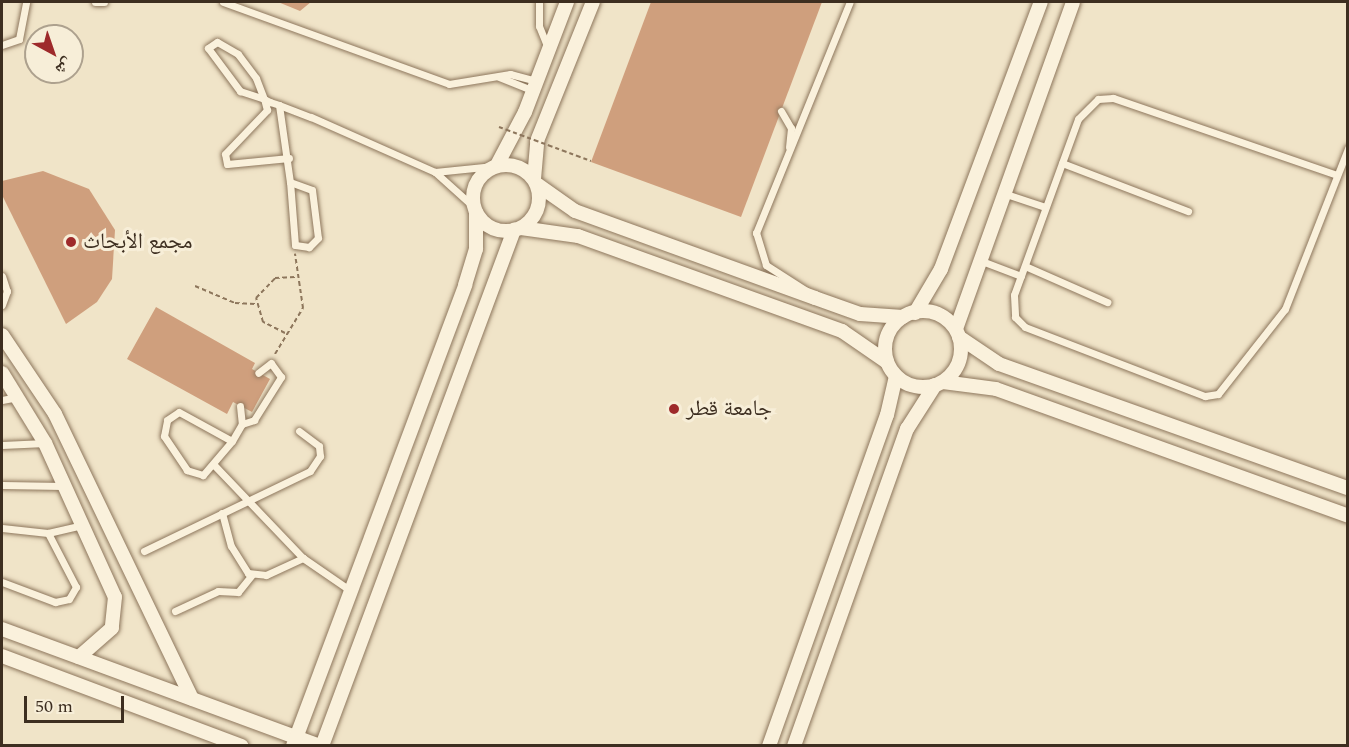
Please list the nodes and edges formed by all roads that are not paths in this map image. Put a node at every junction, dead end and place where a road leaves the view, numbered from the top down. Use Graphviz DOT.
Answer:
graph roads {
  1 [pos="26,2"];
  2 [pos="95,2"];
  3 [pos="104,2"];
  4 [pos="223,2"];
  5 [pos="539,2"];
  6 [pos="567,2"];
  7 [pos="593,2"];
  8 [pos="850,2"];
  9 [pos="1041,2"];
  10 [pos="1072,2"];
  11 [pos="2,45"];
  12 [pos="549,50"];
  13 [pos="534,86"];
  14 [pos="264,99"];
  15 [pos="279,105"];
  16 [pos="781,111"];
  17 [pos="1347,148"];
  18 [pos="788,156"];
  19 [pos="289,158"];
  20 [pos="1062,163"];
  21 [pos="495,166"];
  22 [pos="435,172"];
  23 [pos="1337,175"];
  24 [pos="290,182"];
  25 [pos="536,182"];
  26 [pos="1003,193"];
  27 [pos="1045,207"];
  28 [pos="475,210"];
  29 [pos="1188,211"];
  30 [pos="517,229"];
  31 [pos="979,260"];
  32 [pos="1024,266"];
  33 [pos="2,276"];
  34 [pos="1021,276"];
  35 [pos="815,298"];
  36 [pos="1107,302"];
  37 [pos="2,305"];
  38 [pos="909,315"];
  39 [pos="957,333"];
  40 [pos="2,335"];
  41 [pos="887,362"];
  42 [pos="258,373"];
  43 [pos="2,374"];
  44 [pos="896,376"];
  45 [pos="939,383"];
  46 [pos="18,397"];
  47 [pos="2,399"];
  48 [pos="240,406"];
  49 [pos="242,424"];
  50 [pos="299,431"];
  51 [pos="232,441"];
  52 [pos="45,443"];
  53 [pos="2,445"];
  54 [pos="214,466"];
  55 [pos="2,485"];
  56 [pos="63,486"];
  57 [pos="1347,488"];
  58 [pos="248,500"];
  59 [pos="222,513"];
  60 [pos="1347,516"];
  61 [pos="82,525"];
  62 [pos="2,528"];
  63 [pos="48,532"];
  64 [pos="144,551"];
  65 [pos="303,558"];
  66 [pos="252,575"];
  67 [pos="2,582"];
  68 [pos="348,589"];
  69 [pos="175,610"];
  70 [pos="2,629"];
  71 [pos="2,656"];
  72 [pos="78,657"];
  73 [pos="192,699"];
  74 [pos="294,741"];
  75 [pos="242,746"];
  76 [pos="321,746"];
  77 [pos="768,746"];
  78 [pos="794,746"];
  1 -- 11 [label="lane"];
  2 -- 3 [label="lane"];
  4 -- 13 [label="lane"];
  5 -- 12 [label="lane"];
  6 -- 12 [label="street"];
  7 -- 25 [label="street"];
  8 -- 18 [label="lane"];
  9 -- 38 [label="street"];
  10 -- 26 [label="street"];
  12 -- 13 [label="street"];
  13 -- 21 [label="street"];
  14 -- 14 [label="lane"];
  14 -- 15 [label="lane"];
  14 -- 19 [label="lane"];
  15 -- 19 [label="lane"];
  15 -- 22 [label="lane"];
  16 -- 18 [label="lane"];
  17 -- 23 [label="lane"];
  18 -- 35 [label="lane"];
  19 -- 24 [label="lane"];
  20 -- 23 [label="lane"];
  20 -- 27 [label="lane"];
  20 -- 29 [label="lane"];
  21 -- 22 [label="lane"];
  21 -- 25 [label="street"];
  21 -- 28 [label="street"];
  22 -- 28 [label="lane"];
  23 -- 34 [label="lane"];
  24 -- 24 [label="lane"];
  25 -- 30 [label="street"];
  25 -- 35 [label="street"];
  26 -- 27 [label="lane"];
  26 -- 31 [label="street"];
  27 -- 32 [label="lane"];
  28 -- 30 [label="street"];
  28 -- 68 [label="street"];
  30 -- 41 [label="street"];
  30 -- 76 [label="street"];
  31 -- 34 [label="lane"];
  31 -- 39 [label="street"];
  32 -- 34 [label="lane"];
  32 -- 36 [label="lane"];
  33 -- 37 [label="lane"];
  35 -- 38 [label="street"];
  38 -- 39 [label="street"];
  38 -- 41 [label="street"];
  39 -- 45 [label="street"];
  39 -- 57 [label="street"];
  40 -- 73 [label="street"];
  41 -- 44 [label="street"];
  42 -- 49 [label="lane"];
  43 -- 46 [label="street"];
  44 -- 45 [label="street"];
  44 -- 77 [label="street"];
  45 -- 60 [label="street"];
  45 -- 78 [label="street"];
  46 -- 47 [label="lane"];
  46 -- 52 [label="street"];
  48 -- 49 [label="lane"];
  49 -- 51 [label="lane"];
  50 -- 58 [label="lane"];
  51 -- 54 [label="lane"];
  51 -- 54 [label="lane"];
  52 -- 53 [label="lane"];
  52 -- 56 [label="street"];
  54 -- 58 [label="lane"];
  55 -- 56 [label="lane"];
  56 -- 61 [label="street"];
  58 -- 59 [label="lane"];
  58 -- 65 [label="lane"];
  59 -- 64 [label="lane"];
  59 -- 66 [label="lane"];
  61 -- 63 [label="lane"];
  61 -- 72 [label="street"];
  62 -- 63 [label="lane"];
  63 -- 67 [label="lane"];
  65 -- 66 [label="lane"];
  65 -- 68 [label="lane"];
  66 -- 69 [label="lane"];
  68 -- 74 [label="street"];
  70 -- 72 [label="street"];
  71 -- 75 [label="street"];
  72 -- 73 [label="street"];
  73 -- 74 [label="street"];
  74 -- 76 [label="street"];
}
